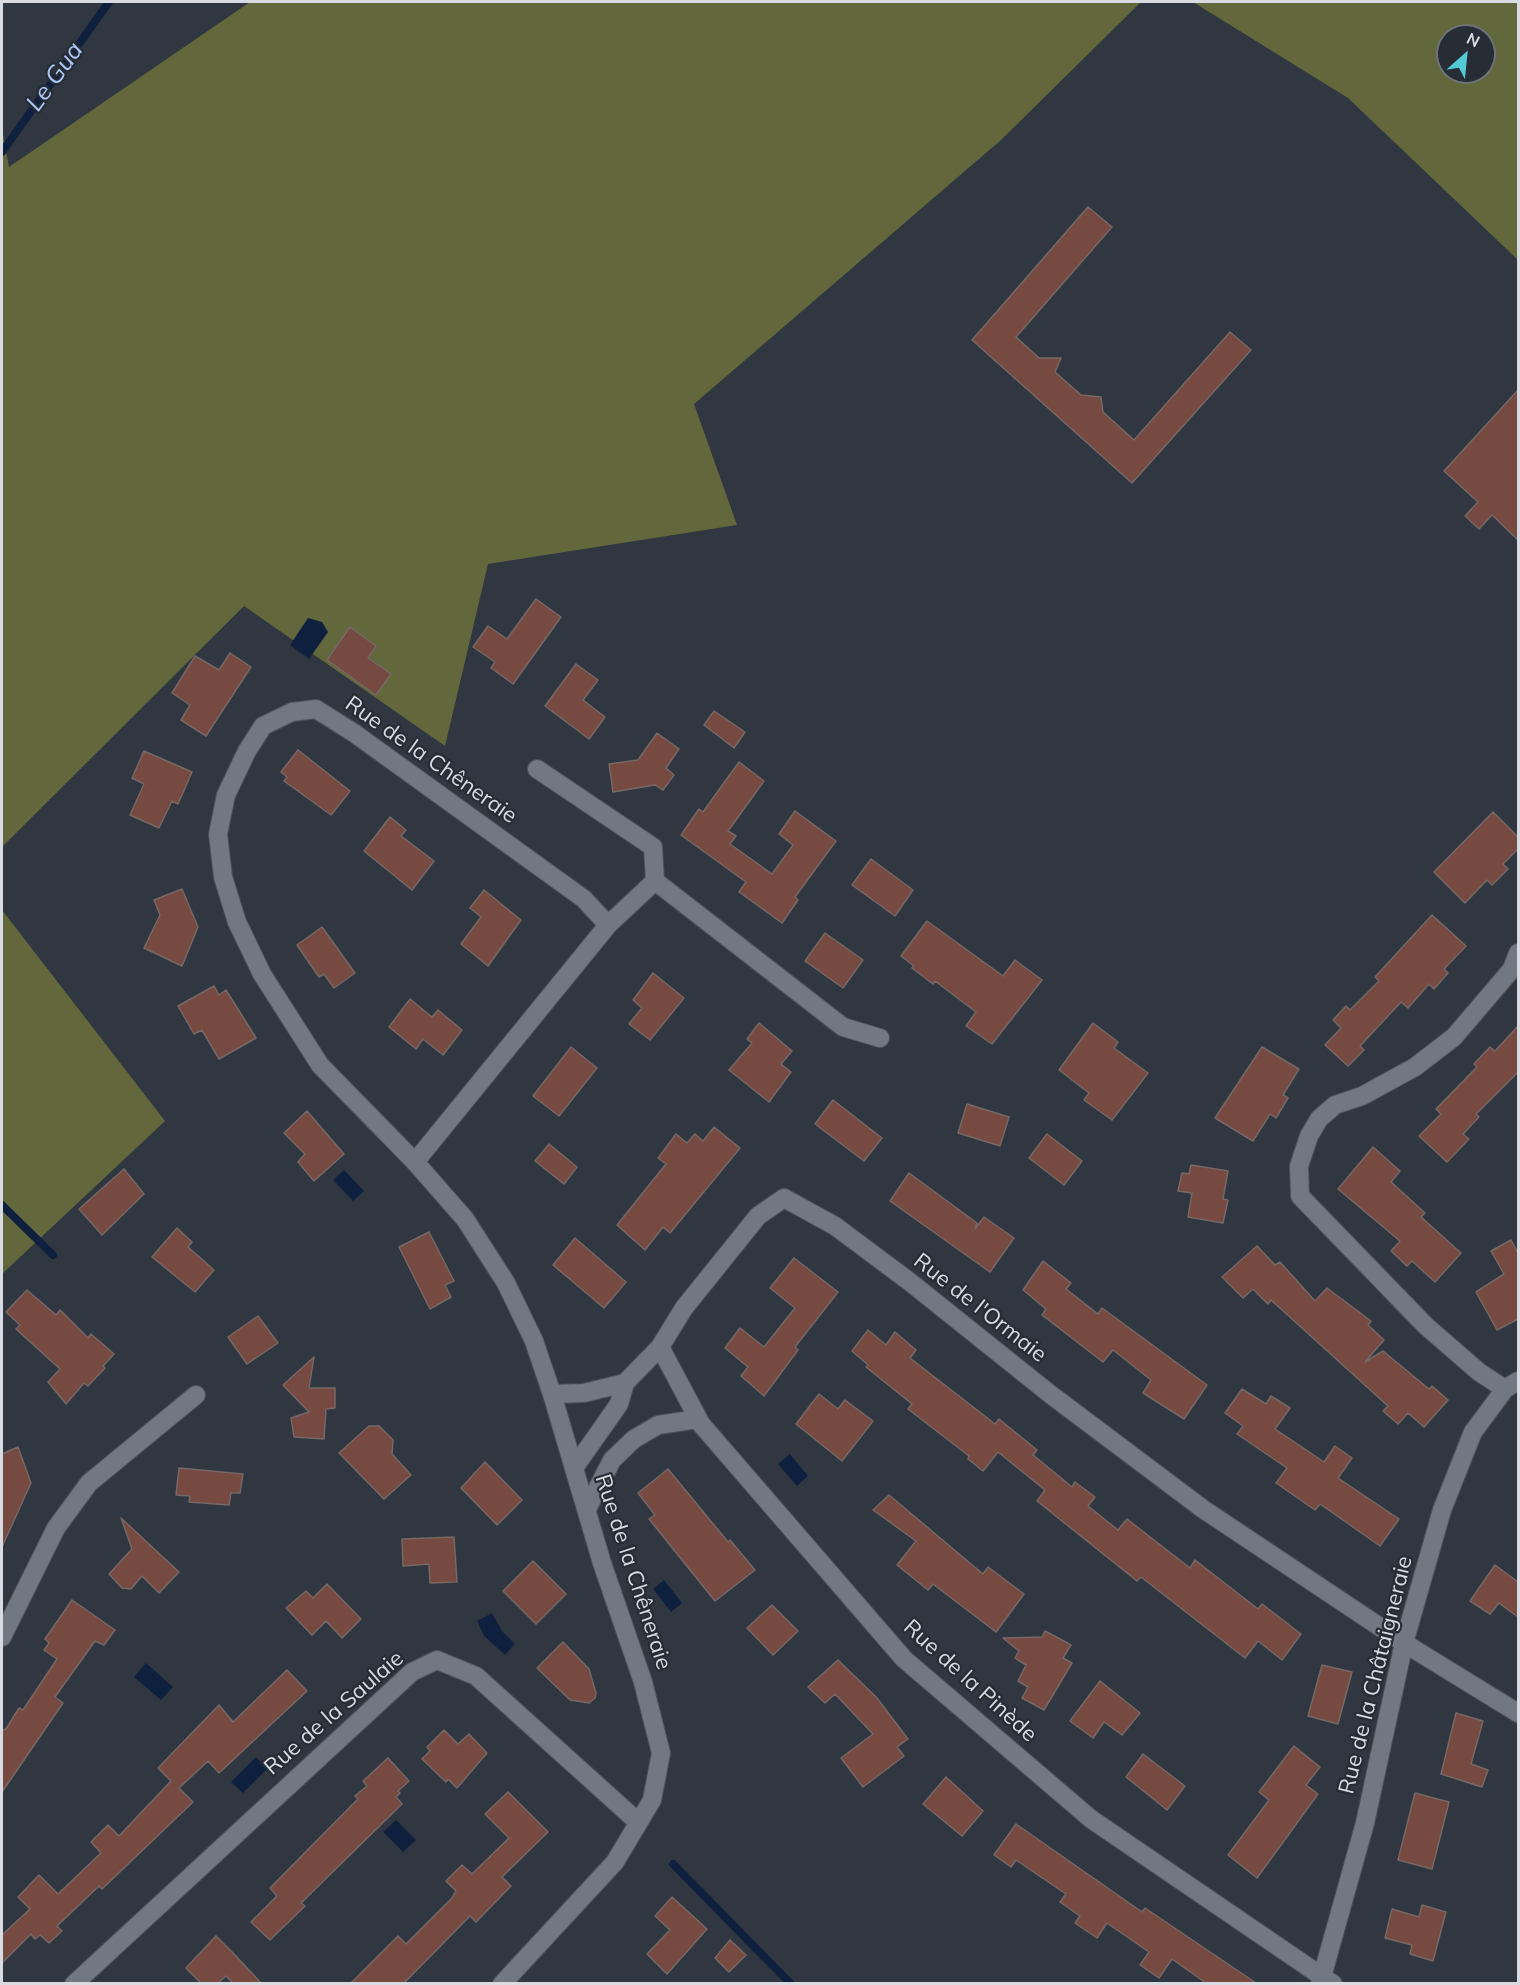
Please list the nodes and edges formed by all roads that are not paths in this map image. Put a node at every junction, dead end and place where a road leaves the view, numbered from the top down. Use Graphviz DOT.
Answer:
graph roads {
  1 [pos="537,769"];
  2 [pos="655,881"];
  3 [pos="609,925"];
  4 [pos="1518,953"];
  5 [pos="880,1038"];
  6 [pos="415,1162"];
  7 [pos="660,1347"];
  8 [pos="625,1383"];
  9 [pos="1512,1385"];
  10 [pos="552,1394"];
  11 [pos="196,1395"];
  12 [pos="698,1419"];
  13 [pos="574,1468"];
  14 [pos="587,1509"];
  15 [pos="2,1637"];
  16 [pos="1404,1643"];
  17 [pos="1518,1713"];
  18 [pos="638,1822"];
  19 [pos="1326,1981"];
  20 [pos="74,1983"];
  21 [pos="502,1983"];
  1 -- 2 [label="street"];
  2 -- 3 [label="street"];
  2 -- 5 [label="street"];
  3 -- 6 [label="street"];
  3 -- 6 [label="street, Rue de la Chêneraie"];
  4 -- 9 [label="street"];
  6 -- 10 [label="street, Rue de la Chêneraie"];
  7 -- 8 [label="street, Rue de l'Ormaie"];
  7 -- 12 [label="street, Rue de la Pinède"];
  7 -- 16 [label="street, Rue de l'Ormaie"];
  8 -- 10 [label="street"];
  8 -- 13 [label="street"];
  9 -- 16 [label="street, Rue de la Châtaigneraie"];
  10 -- 13 [label="street, Rue de la Chêneraie"];
  11 -- 15 [label="street"];
  12 -- 14 [label="street"];
  12 -- 19 [label="street, Rue de la Pinède"];
  13 -- 14 [label="street, Rue de la Chêneraie"];
  14 -- 18 [label="street, Rue de la Chêneraie"];
  16 -- 17 [label="street"];
  16 -- 19 [label="street, Rue de la Châtaigneraie"];
  18 -- 20 [label="street, Rue de la Saulaie"];
  18 -- 21 [label="street, Rue de la Chêneraie"];
}
